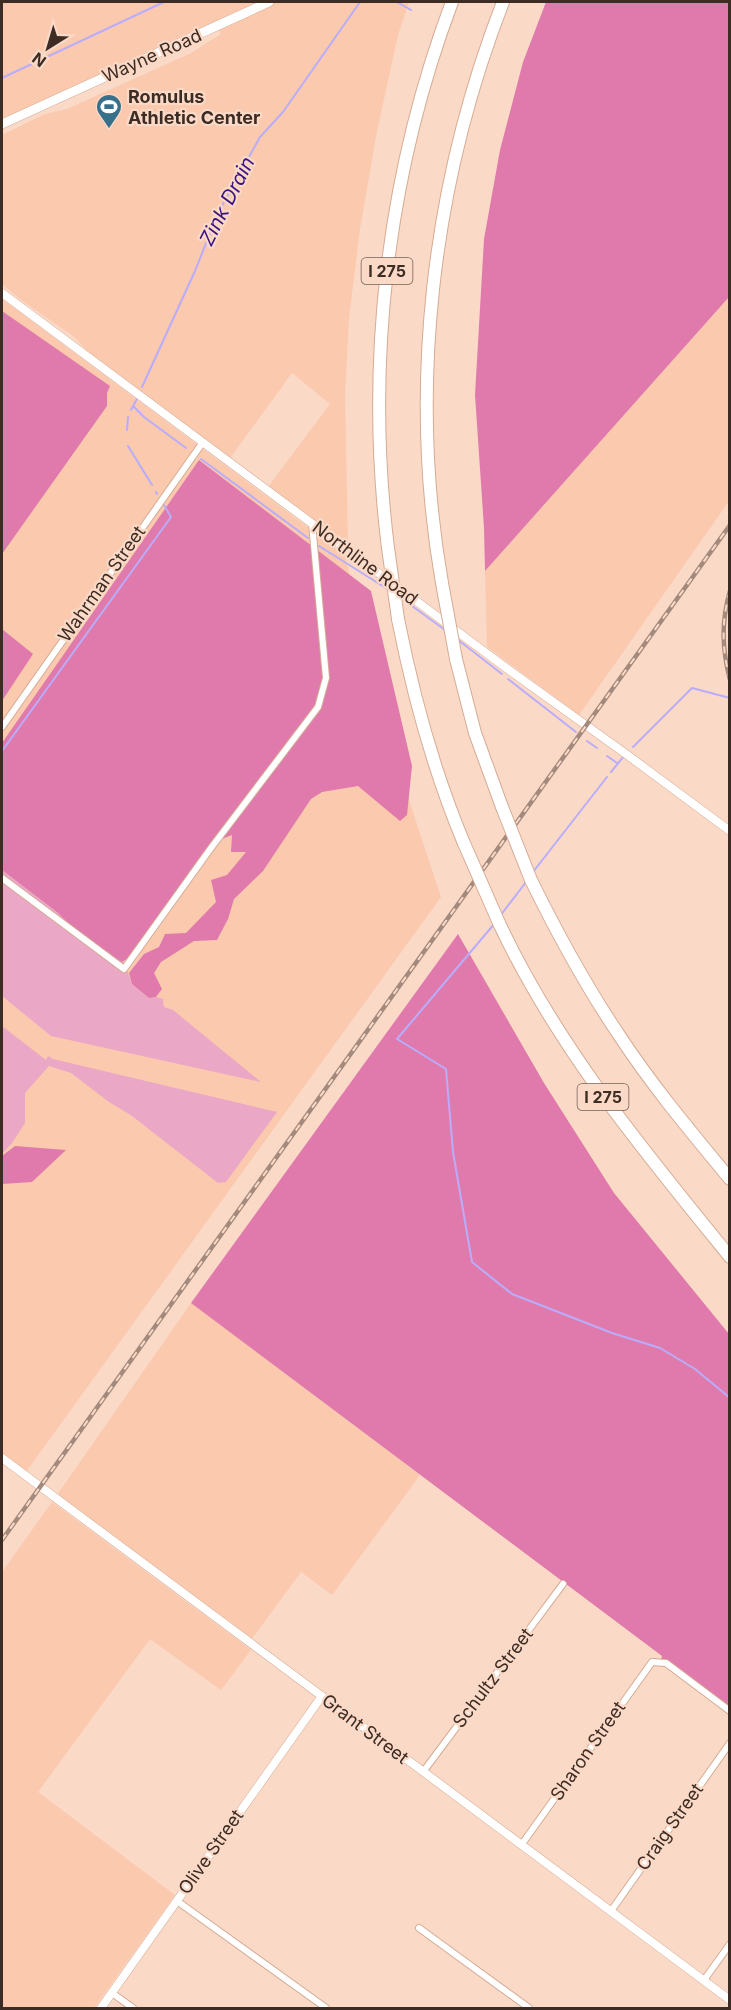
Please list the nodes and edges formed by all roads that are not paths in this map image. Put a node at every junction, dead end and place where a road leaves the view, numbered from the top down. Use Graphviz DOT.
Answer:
graph roads {
  1 [pos="268,2"];
  2 [pos="452,2"];
  3 [pos="503,2"];
  4 [pos="2,124"];
  5 [pos="2,293"];
  6 [pos="203,442"];
  7 [pos="312,523"];
  8 [pos="2,727"];
  9 [pos="729,831"];
  10 [pos="2,878"];
  11 [pos="729,1179"];
  12 [pos="729,1257"];
  13 [pos="2,1458"];
  14 [pos="563,1584"];
  15 [pos="322,1696"];
  16 [pos="729,1711"];
  17 [pos="729,1743"];
  18 [pos="423,1772"];
  19 [pos="522,1845"];
  20 [pos="177,1901"];
  21 [pos="611,1911"];
  22 [pos="419,1928"];
  23 [pos="729,1944"];
  24 [pos="704,1980"];
  25 [pos="112,1993"];
  26 [pos="729,2000"];
  27 [pos="100,2008"];
  28 [pos="133,2008"];
  29 [pos="326,2008"];
  30 [pos="529,2008"];
  1 -- 4 [label="main road, Wayne Road"];
  2 -- 12 [label="highway, I 275, bridge"];
  3 -- 11 [label="highway, I 275, bridge"];
  5 -- 6 [label="street, Northline Road"];
  6 -- 7 [label="street, Northline Road"];
  6 -- 8 [label="street, Wahrman Street"];
  7 -- 9 [label="street, Northline Road"];
  7 -- 10 [label="street"];
  13 -- 15 [label="street, Grant Street"];
  14 -- 18 [label="street, Schultz Street"];
  15 -- 18 [label="street, Grant Street"];
  15 -- 20 [label="street, Olive Street"];
  16 -- 19 [label="street, Sharon Street"];
  17 -- 21 [label="street, Craig Street"];
  18 -- 19 [label="street, Grant Street"];
  19 -- 21 [label="street, Grant Street"];
  20 -- 25 [label="street, Olive Street"];
  20 -- 29 [label="street"];
  21 -- 24 [label="street, Grant Street"];
  22 -- 30 [label="street"];
  23 -- 24 [label="street"];
  24 -- 26 [label="street, Grant Street"];
  25 -- 27 [label="street, Olive Street"];
  25 -- 28 [label="street"];
}
